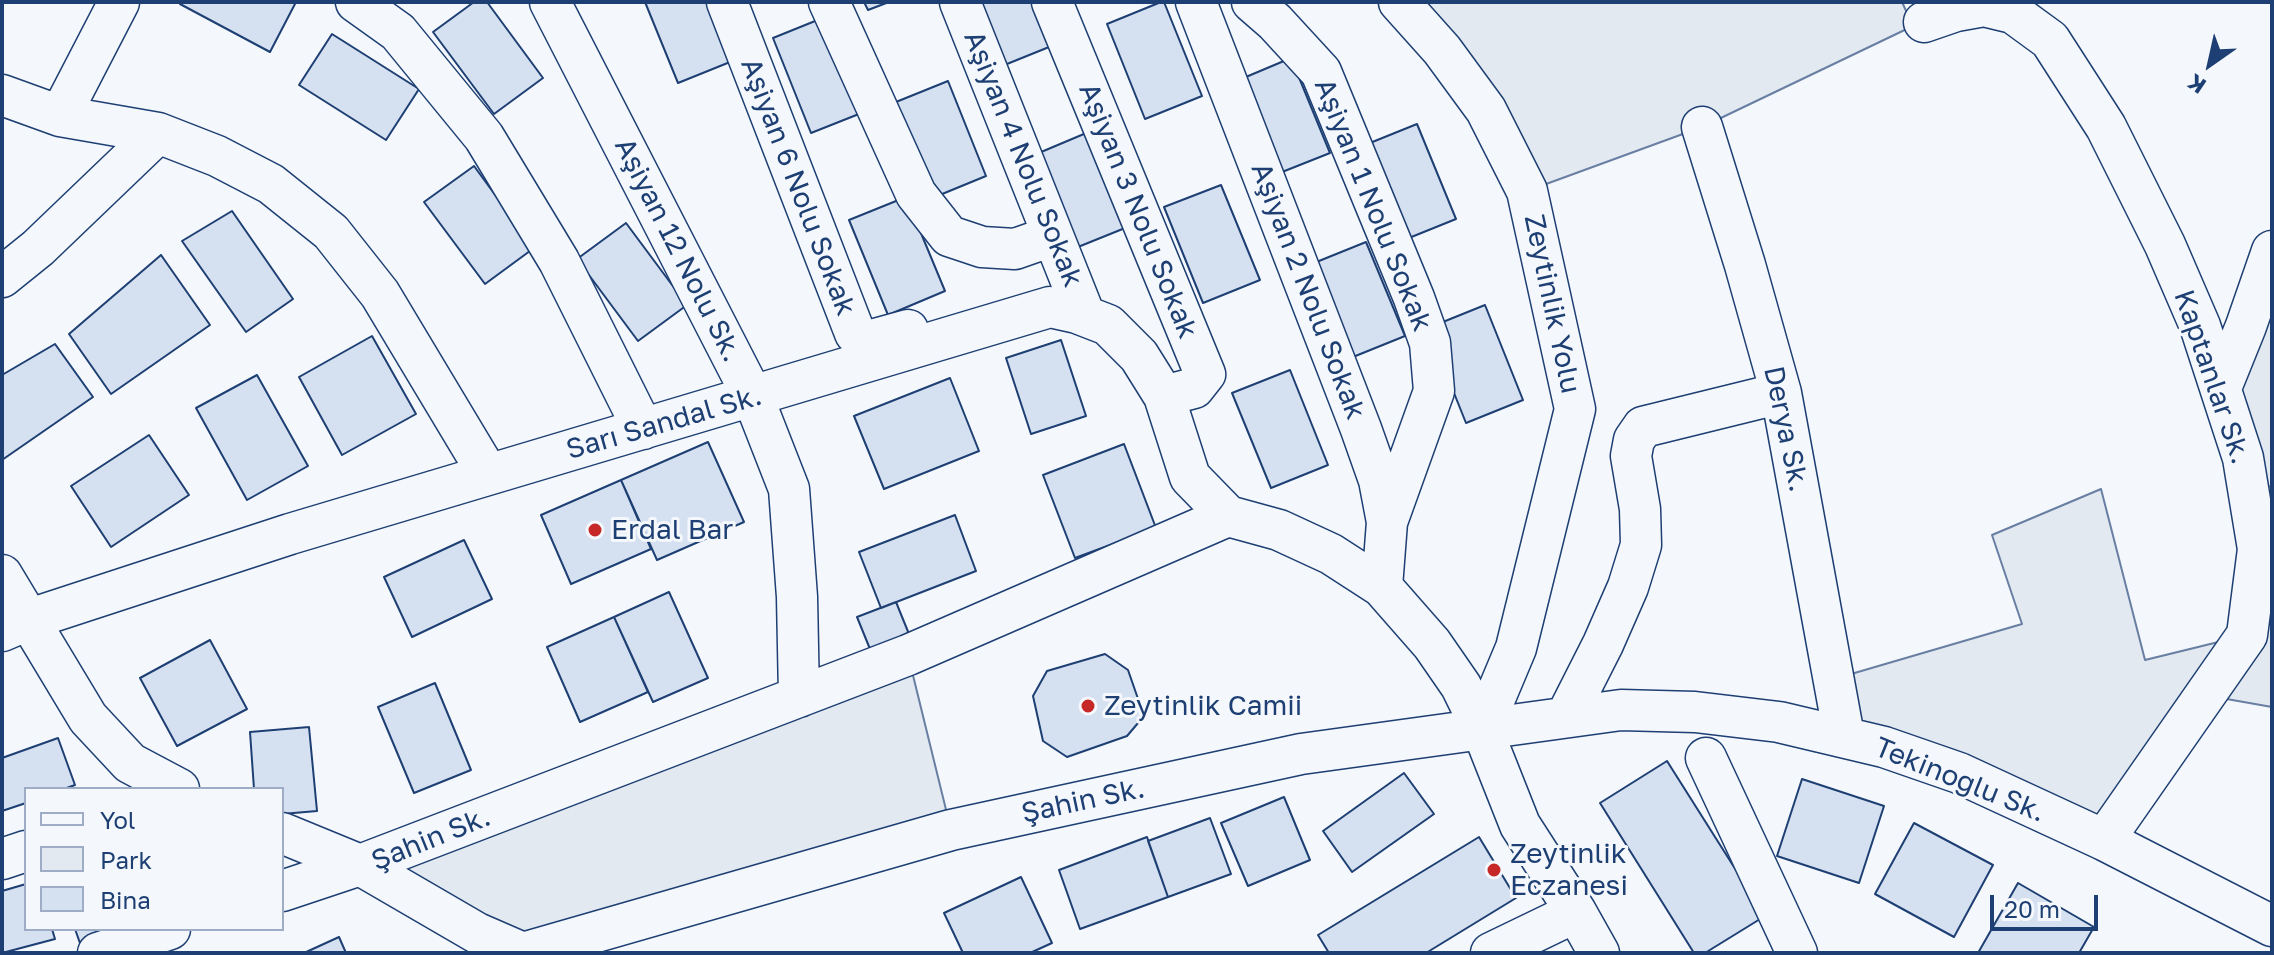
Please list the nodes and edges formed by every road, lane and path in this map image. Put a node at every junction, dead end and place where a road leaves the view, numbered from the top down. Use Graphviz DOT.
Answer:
graph roads {
  1 [pos="119,2"];
  2 [pos="356,2"];
  3 [pos="550,2"];
  4 [pos="727,2"];
  5 [pos="829,2"];
  6 [pos="960,2"];
  7 [pos="1052,2"];
  8 [pos="1196,2"];
  9 [pos="1252,2"];
  10 [pos="1399,2"];
  11 [pos="1924,22"];
  12 [pos="2,95"];
  13 [pos="60,116"];
  14 [pos="1702,127"];
  15 [pos="158,133"];
  16 [pos="1052,236"];
  17 [pos="2272,251"];
  18 [pos="20,253"];
  19 [pos="2,277"];
  20 [pos="1085,316"];
  21 [pos="983,327"];
  22 [pos="2221,388"];
  23 [pos="1781,393"];
  24 [pos="1164,396"];
  25 [pos="753,397"];
  26 [pos="643,429"];
  27 [pos="488,474"];
  28 [pos="1228,516"];
  29 [pos="1387,522"];
  30 [pos="2,575"];
  31 [pos="1382,587"];
  32 [pos="16,625"];
  33 [pos="799,697"];
  34 [pos="1566,717"];
  35 [pos="1482,729"];
  36 [pos="1844,736"];
  37 [pos="1706,758"];
  38 [pos="175,787"];
  39 [pos="284,834"];
  40 [pos="2104,840"];
  41 [pos="24,852"];
  42 [pos="2,859"];
  43 [pos="360,865"];
  44 [pos="284,890"];
  45 [pos="1576,912"];
  46 [pos="2272,926"];
  47 [pos="164,931"];
  48 [pos="474,943"];
  49 [pos="98,953"];
  50 [pos="523,953"];
  51 [pos="1491,953"];
  52 [pos="1599,953"];
  53 [pos="1797,953"];
  1 -- 13 [label="street"];
  2 -- 26 [label="street"];
  3 -- 25 [label="street, Aşiyan 12 Nolu Sk."];
  4 -- 21 [label="street, Aşiyan 6 Nolu Sokak"];
  5 -- 16 [label="street"];
  6 -- 16 [label="street, Aşiyan 4 Nolu Sokak"];
  7 -- 24 [label="street, Aşiyan 3 Nolu Sokak"];
  8 -- 29 [label="street, Aşiyan 2 Nolu Sokak"];
  9 -- 29 [label="street, Aşiyan 1 Nolu Sokak"];
  10 -- 35 [label="street, Zeytinlik Yolu"];
  11 -- 22 [label="street, Kaptanlar Sk."];
  12 -- 13 [label="street"];
  13 -- 15 [label="street"];
  14 -- 23 [label="street, Derya Sk."];
  15 -- 18 [label="street"];
  15 -- 27 [label="street"];
  16 -- 20 [label="street, Aşiyan 4 Nolu Sokak"];
  17 -- 22 [label="street"];
  18 -- 19 [label="street"];
  20 -- 21 [label="street, Sarı Sandal Sk."];
  20 -- 24 [label="street, Sarı Sandal Sk."];
  21 -- 25 [label="street, Sarı Sandal Sk."];
  22 -- 40 [label="street, Kaptanlar Sk."];
  23 -- 34 [label="street"];
  23 -- 36 [label="street, Derya Sk."];
  24 -- 28 [label="street, Sarı Sandal Sk."];
  25 -- 26 [label="street, Sarı Sandal Sk."];
  25 -- 33 [label="street, Aşiyan 12 Nolu Sk."];
  26 -- 27 [label="street, Sarı Sandal Sk."];
  27 -- 32 [label="street, Sarı Sandal Sk."];
  28 -- 31 [label="street"];
  28 -- 33 [label="street, Şahin Sk."];
  29 -- 31 [label="street, Aşiyan 2 Nolu Sokak"];
  30 -- 32 [label="street"];
  31 -- 35 [label="street"];
  32 -- 38 [label="street"];
  33 -- 43 [label="street, Şahin Sk."];
  34 -- 35 [label="street, Tekinoğlu Sk."];
  34 -- 36 [label="street, Tekinoğlu Sk."];
  35 -- 45 [label="street"];
  35 -- 50 [label="street, Şahin Sk."];
  36 -- 40 [label="street, Tekinoğlu Sk."];
  37 -- 53 [label="street"];
  39 -- 43 [label="street"];
  40 -- 46 [label="street, Tekinoğlu Sk."];
  41 -- 42 [label="street"];
  43 -- 44 [label="street"];
  43 -- 48 [label="street, Şahin Sk."];
  45 -- 51 [label="street"];
  45 -- 52 [label="street"];
  47 -- 49 [label="street"];
  48 -- 50 [label="street, Şahin Sk."];
}
